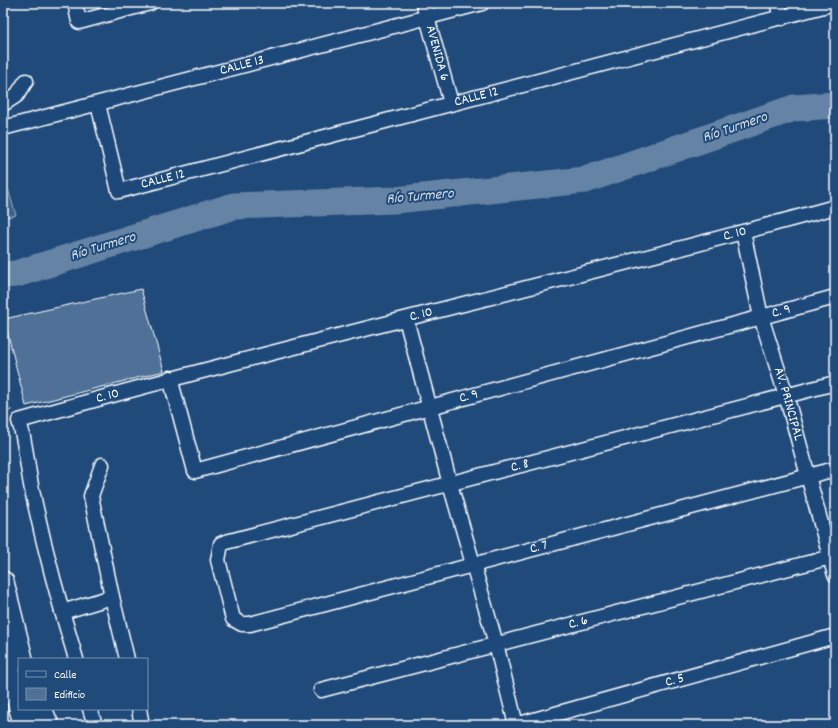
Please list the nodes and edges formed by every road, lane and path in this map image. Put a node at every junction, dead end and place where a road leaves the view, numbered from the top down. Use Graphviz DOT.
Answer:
graph roads {
  1 [pos="75,3"];
  2 [pos="150,3"];
  3 [pos="423,3"];
  4 [pos="482,3"];
  5 [pos="778,3"];
  6 [pos="835,3"];
  7 [pos="427,18"];
  8 [pos="782,18"];
  9 [pos="26,81"];
  10 [pos="451,103"];
  11 [pos="3,104"];
  12 [pos="98,104"];
  13 [pos="3,128"];
  14 [pos="835,207"];
  15 [pos="742,232"];
  16 [pos="835,297"];
  17 [pos="761,317"];
  18 [pos="406,319"];
  19 [pos="170,378"];
  20 [pos="835,383"];
  21 [pos="786,395"];
  22 [pos="431,406"];
  23 [pos="102,464"];
  24 [pos="835,469"];
  25 [pos="808,476"];
  26 [pos="450,484"];
  27 [pos="833,556"];
  28 [pos="473,566"];
  29 [pos="835,575"];
  30 [pos="3,582"];
  31 [pos="112,597"];
  32 [pos="62,612"];
  33 [pos="242,624"];
  34 [pos="835,636"];
  35 [pos="496,644"];
  36 [pos="3,651"];
  37 [pos="22,658"];
  38 [pos="76,658"];
  39 [pos="127,658"];
  40 [pos="321,690"];
  41 [pos="18,702"];
  42 [pos="20,710"];
  43 [pos="41,710"];
  44 [pos="90,710"];
  45 [pos="25,725"];
  46 [pos="48,725"];
  47 [pos="95,725"];
  48 [pos="516,725"];
  1 -- 2 [label="street"];
  3 -- 7 [label="street, AVENIDA 6"];
  4 -- 7 [label="street, CALLE 13"];
  5 -- 8 [label="street"];
  6 -- 8 [label="street, CALLE 12"];
  7 -- 10 [label="street, AVENIDA 6"];
  7 -- 12 [label="street, CALLE 13"];
  8 -- 10 [label="street, CALLE 12"];
  9 -- 11 [label="street"];
  10 -- 12 [label="street, CALLE 12"];
  12 -- 13 [label="street, CALLE 13"];
  14 -- 15 [label="street, C. 10"];
  15 -- 17 [label="street, AV. PRINCIPAL"];
  15 -- 18 [label="street, C. 10"];
  16 -- 17 [label="street, C. 9"];
  17 -- 21 [label="street, AV. PRINCIPAL"];
  17 -- 22 [label="street, C. 9"];
  18 -- 19 [label="street, C. 10"];
  18 -- 22 [label="street"];
  19 -- 22 [label="street, C. 9"];
  19 -- 32 [label="street, C. 10"];
  20 -- 21 [label="street, C. 8"];
  21 -- 25 [label="street, AV. PRINCIPAL"];
  21 -- 26 [label="street, C. 8"];
  22 -- 26 [label="street"];
  23 -- 31 [label="street"];
  24 -- 25 [label="street, C. 7"];
  25 -- 27 [label="street, AV. PRINCIPAL"];
  25 -- 28 [label="street, C. 7"];
  26 -- 28 [label="street"];
  26 -- 33 [label="street, C. 8"];
  27 -- 29 [label="street, AV. PRINCIPAL"];
  27 -- 35 [label="street, C. 6"];
  28 -- 33 [label="street, C. 7"];
  28 -- 35 [label="street"];
  30 -- 37 [label="main road"];
  31 -- 32 [label="street"];
  31 -- 39 [label="street"];
  32 -- 38 [label="street"];
  34 -- 48 [label="street, C. 5"];
  35 -- 40 [label="street, C. 6"];
  35 -- 48 [label="street"];
  36 -- 41 [label="main road"];
  42 -- 45 [label="main road"];
  43 -- 46 [label="main road"];
  44 -- 47 [label="street"];
}
